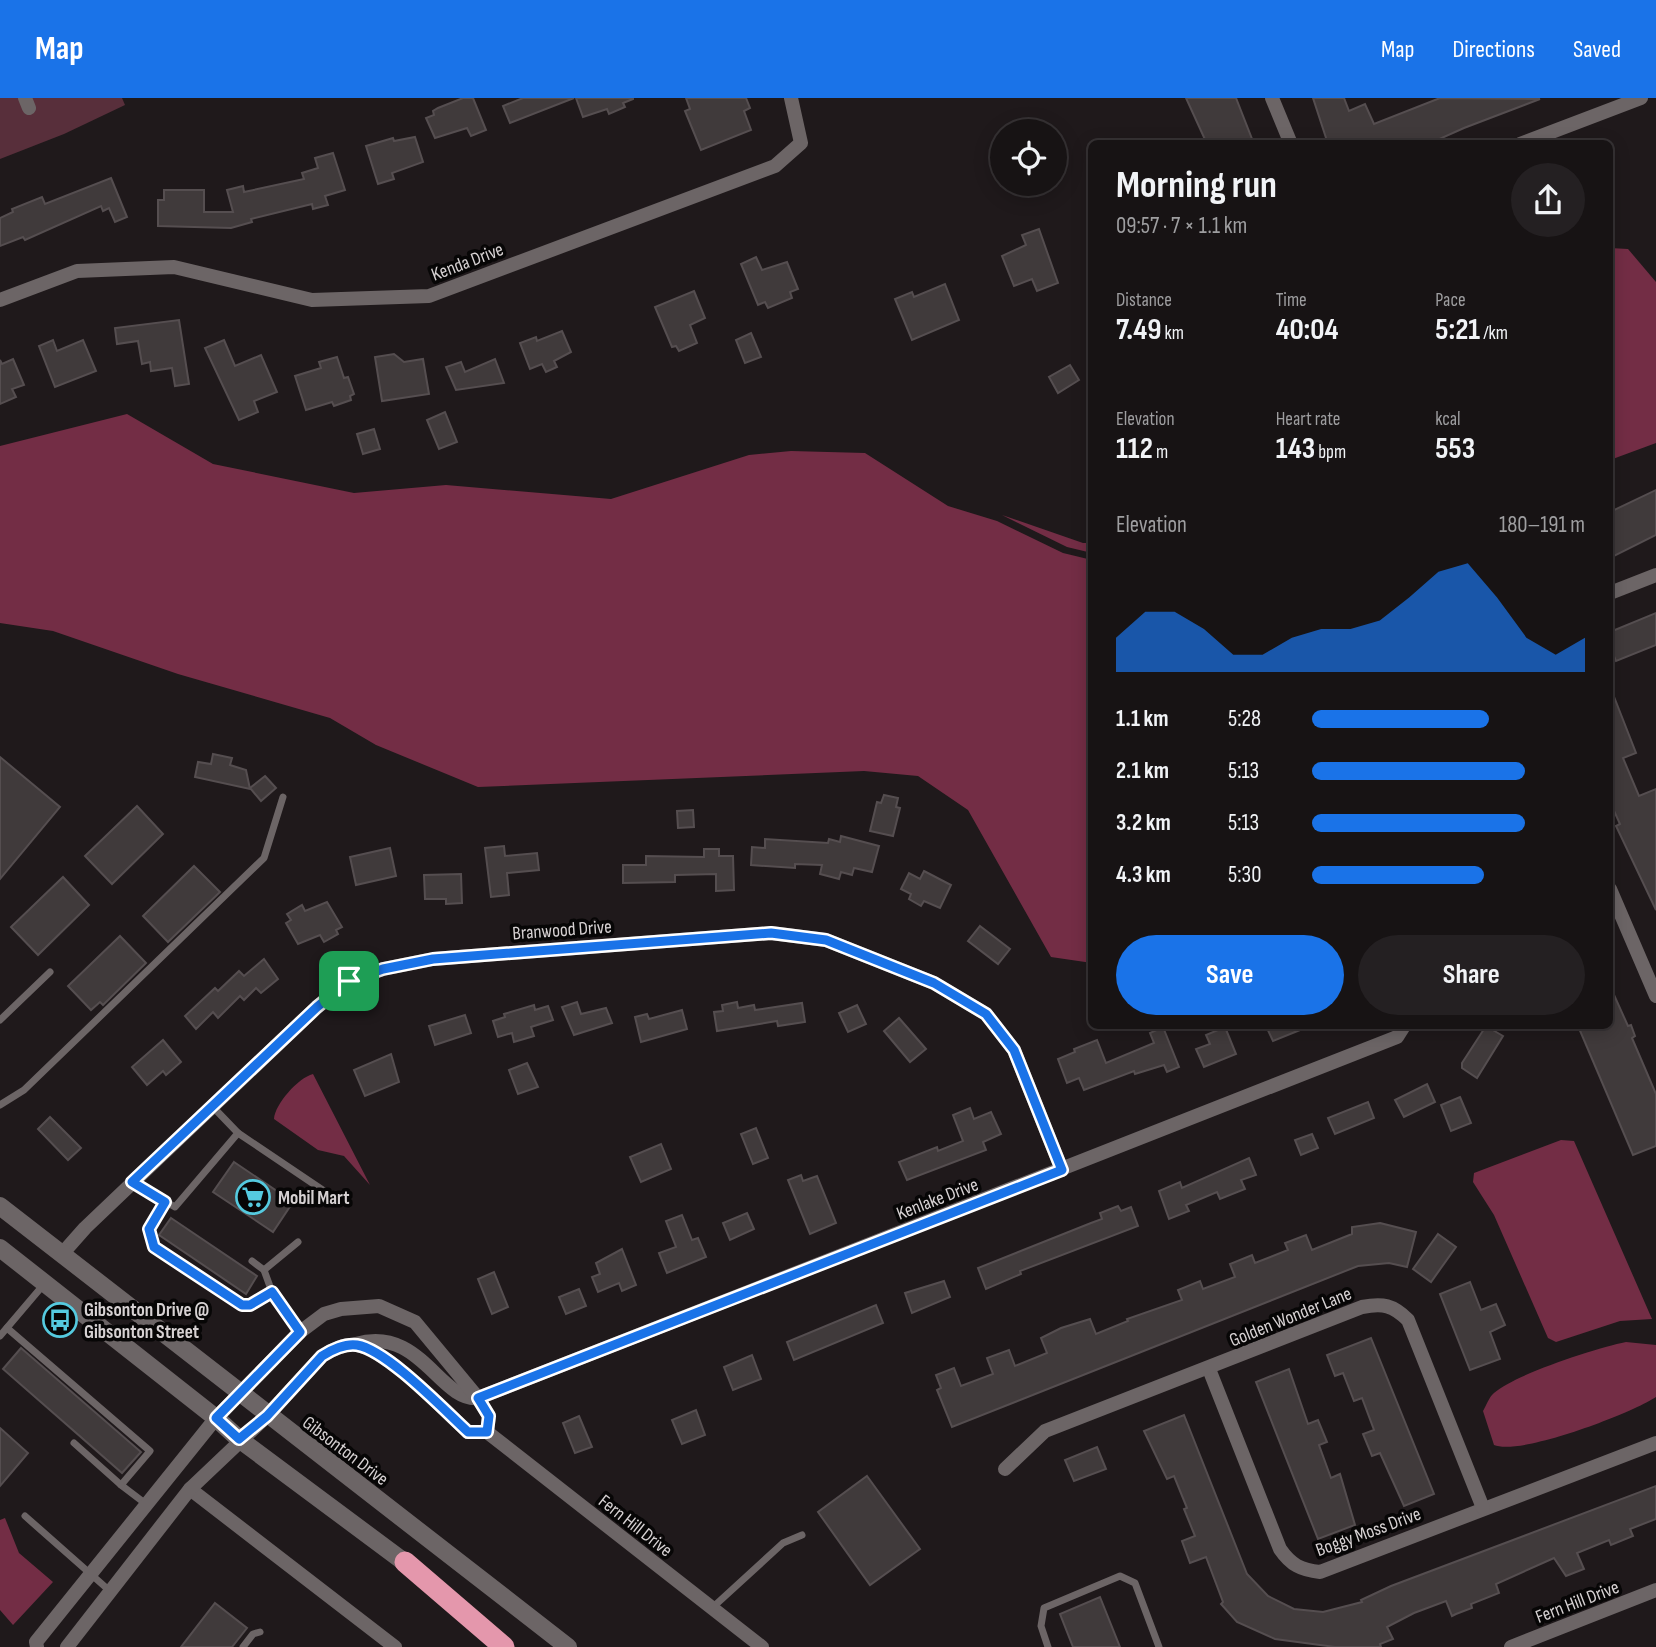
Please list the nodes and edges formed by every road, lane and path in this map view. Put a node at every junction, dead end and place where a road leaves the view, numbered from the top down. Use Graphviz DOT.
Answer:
graph roads {
  1 [pos="791,98"];
  2 [pos="1272,98"];
  3 [pos="1641,98"];
  4 [pos="1620,100"];
  5 [pos="1289,140"];
  6 [pos="1529,140"];
  7 [pos="0,300"];
  8 [pos="1656,575"];
  9 [pos="1613,592"];
  10 [pos="283,797"];
  11 [pos="1613,897"];
  12 [pos="50,972"];
  13 [pos="1656,996"];
  14 [pos="0,1020"];
  15 [pos="1402,1029"];
  16 [pos="0,1105"];
  17 [pos="212,1107"];
  18 [pos="238,1133"];
  19 [pos="1062,1170"];
  20 [pos="132,1182"];
  21 [pos="330,1195"];
  22 [pos="165,1202"];
  23 [pos="0,1206"];
  24 [pos="298,1241"];
  25 [pos="0,1248"];
  26 [pos="62,1254"];
  27 [pos="252,1261"];
  28 [pos="264,1269"];
  29 [pos="45,1283"];
  30 [pos="272,1292"];
  31 [pos="7,1328"];
  32 [pos="300,1332"];
  33 [pos="0,1336"];
  34 [pos="356,1344"];
  35 [pos="1209,1369"];
  36 [pos="238,1393"];
  37 [pos="478,1398"];
  38 [pos="267,1416"];
  39 [pos="216,1418"];
  40 [pos="487,1432"];
  41 [pos="239,1439"];
  42 [pos="74,1443"];
  43 [pos="1656,1443"];
  44 [pos="1005,1469"];
  45 [pos="121,1485"];
  46 [pos="190,1489"];
  47 [pos="149,1506"];
  48 [pos="1483,1508"];
  49 [pos="25,1516"];
  50 [pos="802,1535"];
  51 [pos="405,1562"];
  52 [pos="92,1576"];
  53 [pos="1656,1590"];
  54 [pos="111,1592"];
  55 [pos="711,1608"];
  56 [pos="260,1632"];
  57 [pos="37,1647"];
  58 [pos="67,1647"];
  59 [pos="243,1647"];
  60 [pos="395,1647"];
  61 [pos="504,1647"];
  62 [pos="514,1647"];
  63 [pos="568,1647"];
  64 [pos="762,1647"];
  65 [pos="1048,1647"];
  66 [pos="1159,1647"];
  67 [pos="1511,1647"];
  1 -- 7 [label="street, Kenda Drive"];
  2 -- 5 [label="street"];
  3 -- 4 [label="street"];
  4 -- 6 [label="street"];
  8 -- 9 [label="street"];
  10 -- 16 [label="lane"];
  11 -- 13 [label="street"];
  12 -- 14 [label="lane"];
  15 -- 19 [label="street, Kenlake Drive"];
  17 -- 18 [label="lane"];
  17 -- 19 [label="street, Branwood Drive"];
  17 -- 20 [label="street, Branwood Drive"];
  18 -- 21 [label="lane"];
  18 -- 22 [label="lane"];
  19 -- 37 [label="street, Kenlake Drive"];
  20 -- 22 [label="lane"];
  20 -- 26 [label="street, Branwood Drive"];
  22 -- 30 [label="lane"];
  23 -- 26 [label="main road, Gibsonton Drive"];
  24 -- 28 [label="lane"];
  25 -- 29 [label="main road"];
  26 -- 36 [label="main road, Gibsonton Drive"];
  27 -- 28 [label="lane"];
  28 -- 30 [label="lane"];
  29 -- 31 [label="lane"];
  29 -- 39 [label="main road"];
  30 -- 32 [label="lane"];
  31 -- 33 [label="lane"];
  31 -- 45 [label="lane"];
  32 -- 36 [label="street"];
  32 -- 37 [label="street"];
  34 -- 37 [label="street"];
  34 -- 38 [label="street"];
  34 -- 40 [label="street, Fern Hill Drive"];
  35 -- 44 [label="street, Golden Wonder Lane"];
  35 -- 48 [label="street, Boggy Moss Drive"];
  35 -- 48 [label="street, Golden Wonder Lane"];
  36 -- 38 [label="main road, Gibsonton Drive"];
  36 -- 39 [label="street"];
  37 -- 40 [label="street"];
  38 -- 41 [label="street"];
  38 -- 63 [label="main road, Gibsonton Drive"];
  39 -- 41 [label="main road"];
  39 -- 47 [label="street"];
  40 -- 55 [label="street, Fern Hill Drive"];
  41 -- 46 [label="street"];
  41 -- 51 [label="main road"];
  42 -- 45 [label="lane"];
  43 -- 48 [label="street, Boggy Moss Drive"];
  45 -- 47 [label="lane"];
  46 -- 54 [label="street"];
  46 -- 60 [label="street"];
  47 -- 52 [label="street"];
  49 -- 52 [label="lane"];
  50 -- 55 [label="lane"];
  51 -- 61 [label="highway"];
  51 -- 62 [label="main road"];
  52 -- 54 [label="lane"];
  52 -- 57 [label="street"];
  53 -- 67 [label="street, Fern Hill Drive"];
  54 -- 58 [label="street"];
  55 -- 64 [label="street, Fern Hill Drive"];
  56 -- 59 [label="lane"];
  65 -- 66 [label="lane"];
}
